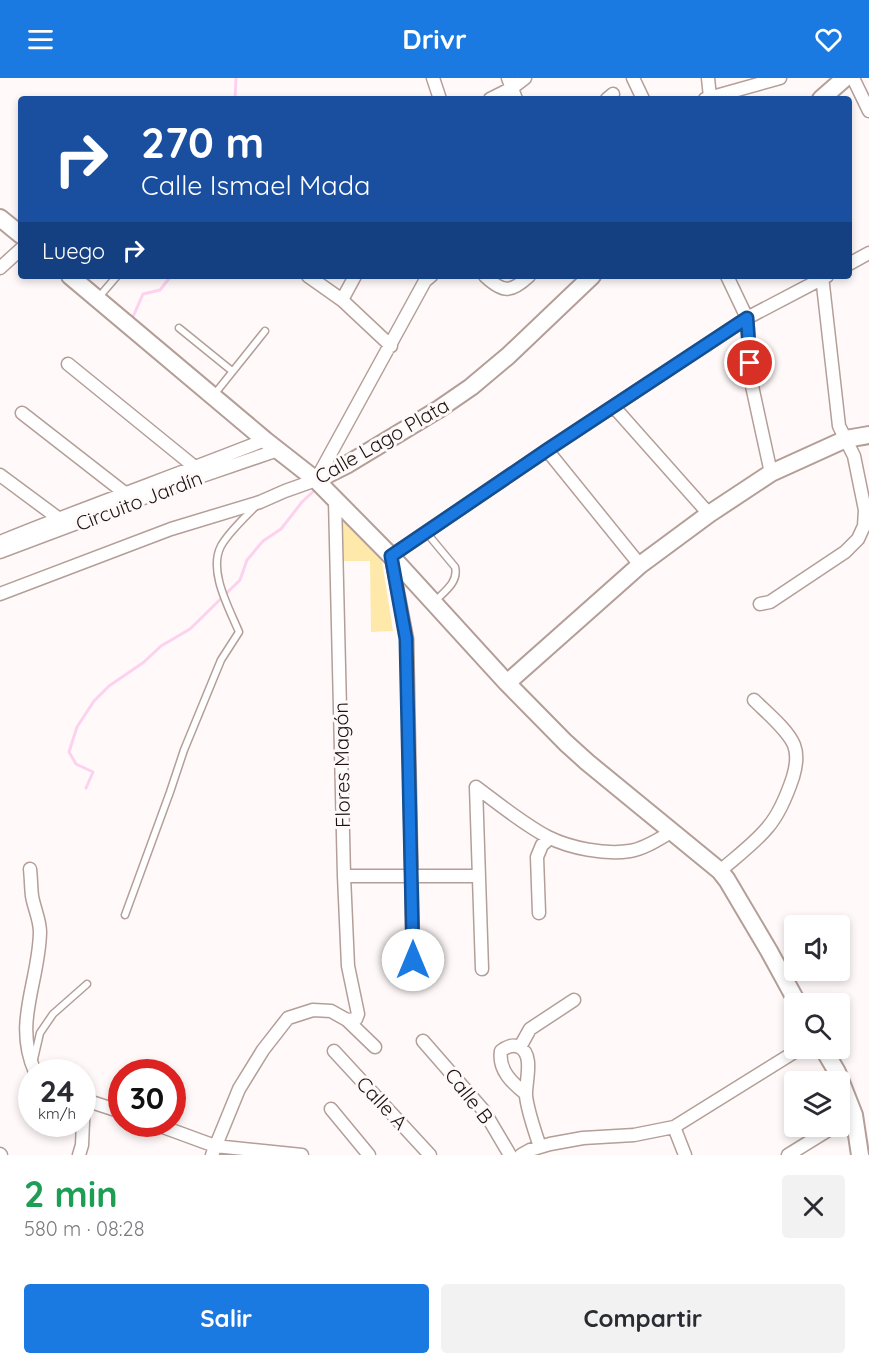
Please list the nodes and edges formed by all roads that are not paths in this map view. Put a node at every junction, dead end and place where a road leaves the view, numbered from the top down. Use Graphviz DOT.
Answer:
graph roads {
  1 [pos="433,78"];
  2 [pos="525,78"];
  3 [pos="633,78"];
  4 [pos="708,78"];
  5 [pos="780,78"];
  6 [pos="845,78"];
  7 [pos="853,78"];
  8 [pos="512,88"];
  9 [pos="439,96"];
  10 [pos="496,96"];
  11 [pos="642,96"];
  12 [pos="707,96"];
  13 [pos="714,96"];
  14 [pos="824,96"];
  15 [pos="869,111"];
  16 [pos="0,218"];
  17 [pos="18,233"];
  18 [pos="18,252"];
  19 [pos="869,253"];
  20 [pos="852,262"];
  21 [pos="0,268"];
  22 [pos="74,279"];
  23 [pos="114,279"];
  24 [pos="312,279"];
  25 [pos="353,279"];
  26 [pos="424,279"];
  27 [pos="488,279"];
  28 [pos="526,279"];
  29 [pos="589,279"];
  30 [pos="728,279"];
  31 [pos="820,279"];
  32 [pos="824,279"];
  33 [pos="97,299"];
  34 [pos="342,300"];
  35 [pos="747,318"];
  36 [pos="179,328"];
  37 [pos="265,331"];
  38 [pos="391,346"];
  39 [pos="68,364"];
  40 [pos="232,371"];
  41 [pos="213,396"];
  42 [pos="614,406"];
  43 [pos="22,413"];
  44 [pos="869,435"];
  45 [pos="846,440"];
  46 [pos="272,445"];
  47 [pos="547,450"];
  48 [pos="199,472"];
  49 [pos="771,473"];
  50 [pos="0,475"];
  51 [pos="316,480"];
  52 [pos="126,494"];
  53 [pos="335,500"];
  54 [pos="260,502"];
  55 [pos="709,514"];
  56 [pos="58,518"];
  57 [pos="426,532"];
  58 [pos="0,542"];
  59 [pos="0,552"];
  60 [pos="391,556"];
  61 [pos="640,565"];
  62 [pos="0,594"];
  63 [pos="433,603"];
  64 [pos="760,604"];
  65 [pos="507,684"];
  66 [pos="754,700"];
  67 [pos="671,832"];
  68 [pos="550,838"];
  69 [pos="30,869"];
  70 [pos="720,871"];
  71 [pos="344,876"];
  72 [pos="478,876"];
  73 [pos="412,877"];
  74 [pos="539,913"];
  75 [pos="125,915"];
  76 [pos="413,960"];
  77 [pos="482,969"];
  78 [pos="87,984"];
  79 [pos="792,993"];
  80 [pos="574,1000"];
  81 [pos="347,1020"];
  82 [pos="423,1041"];
  83 [pos="375,1047"];
  84 [pos="520,1047"];
  85 [pos="334,1051"];
  86 [pos="31,1059"];
  87 [pos="36,1059"];
  88 [pos="784,1059"];
  89 [pos="830,1059"];
  90 [pos="526,1094"];
  91 [pos="331,1109"];
  92 [pos="855,1124"];
  93 [pos="674,1127"];
  94 [pos="82,1137"];
  95 [pos="184,1137"];
  96 [pos="817,1137"];
  97 [pos="540,1147"];
  98 [pos="214,1151"];
  99 [pos="78,1155"];
  100 [pos="302,1155"];
  101 [pos="369,1155"];
  102 [pos="430,1155"];
  103 [pos="510,1155"];
  104 [pos="521,1155"];
  105 [pos="685,1155"];
  106 [pos="788,1155"];
  107 [pos="860,1155"];
  1 -- 9 [label="street"];
  2 -- 8 [label="street"];
  3 -- 11 [label="street"];
  4 -- 12 [label="street"];
  5 -- 13 [label="street"];
  6 -- 14 [label="street"];
  7 -- 15 [label="street"];
  8 -- 10 [label="street"];
  16 -- 17 [label="street"];
  18 -- 21 [label="street"];
  19 -- 20 [label="street"];
  22 -- 33 [label="street"];
  23 -- 33 [label="lane"];
  24 -- 34 [label="street"];
  25 -- 34 [label="street"];
  26 -- 38 [label="street"];
  27 -- 28 [label="street"];
  29 -- 51 [label="street, Calle Lago Plata"];
  30 -- 35 [label="street"];
  31 -- 35 [label="street"];
  32 -- 45 [label="street"];
  33 -- 41 [label="street"];
  34 -- 38 [label="street"];
  35 -- 42 [label="street"];
  35 -- 49 [label="street"];
  36 -- 40 [label="lane"];
  37 -- 40 [label="lane"];
  38 -- 51 [label="street"];
  39 -- 48 [label="street"];
  40 -- 41 [label="lane"];
  41 -- 46 [label="street"];
  42 -- 47 [label="street"];
  42 -- 55 [label="street"];
  43 -- 52 [label="street"];
  44 -- 45 [label="street"];
  45 -- 49 [label="street"];
  45 -- 64 [label="street"];
  46 -- 48 [label="street, Circuito Jardín"];
  46 -- 51 [label="street"];
  47 -- 57 [label="street"];
  47 -- 61 [label="street"];
  48 -- 52 [label="street, Circuito Jardín"];
  48 -- 59 [label="street, Circuito Jardín"];
  49 -- 55 [label="street"];
  50 -- 56 [label="street"];
  51 -- 53 [label="street"];
  51 -- 54 [label="street, Calle Lago Plata"];
  52 -- 56 [label="street, Circuito Jardín"];
  53 -- 60 [label="street"];
  53 -- 71 [label="street, Flores Magón"];
  54 -- 62 [label="street, Calle Lago Plata"];
  54 -- 75 [label="lane"];
  55 -- 61 [label="street"];
  56 -- 58 [label="street, Circuito Jardín"];
  57 -- 60 [label="street"];
  57 -- 63 [label="lane"];
  60 -- 63 [label="street"];
  60 -- 73 [label="street"];
  61 -- 65 [label="street"];
  63 -- 65 [label="street"];
  65 -- 67 [label="street"];
  66 -- 70 [label="street"];
  67 -- 68 [label="street"];
  67 -- 70 [label="street"];
  68 -- 72 [label="street"];
  68 -- 74 [label="street"];
  69 -- 86 [label="street"];
  70 -- 79 [label="street"];
  71 -- 73 [label="street"];
  71 -- 81 [label="street, Flores Magón"];
  72 -- 73 [label="street"];
  72 -- 77 [label="street"];
  73 -- 76 [label="street"];
  78 -- 87 [label="lane"];
  80 -- 84 [label="street"];
  81 -- 83 [label="street"];
  81 -- 98 [label="street"];
  82 -- 103 [label="street, Calle B"];
  84 -- 90 [label="street"];
  84 -- 90 [label="street"];
  85 -- 102 [label="street, Calle A"];
  88 -- 93 [label="street"];
  89 -- 92 [label="street"];
  90 -- 97 [label="street"];
  91 -- 101 [label="street"];
  92 -- 107 [label="street"];
  93 -- 97 [label="street"];
  93 -- 105 [label="street"];
  94 -- 99 [label="street"];
  95 -- 98 [label="street"];
  96 -- 106 [label="street"];
  97 -- 104 [label="street"];
  98 -- 100 [label="street"];
}
